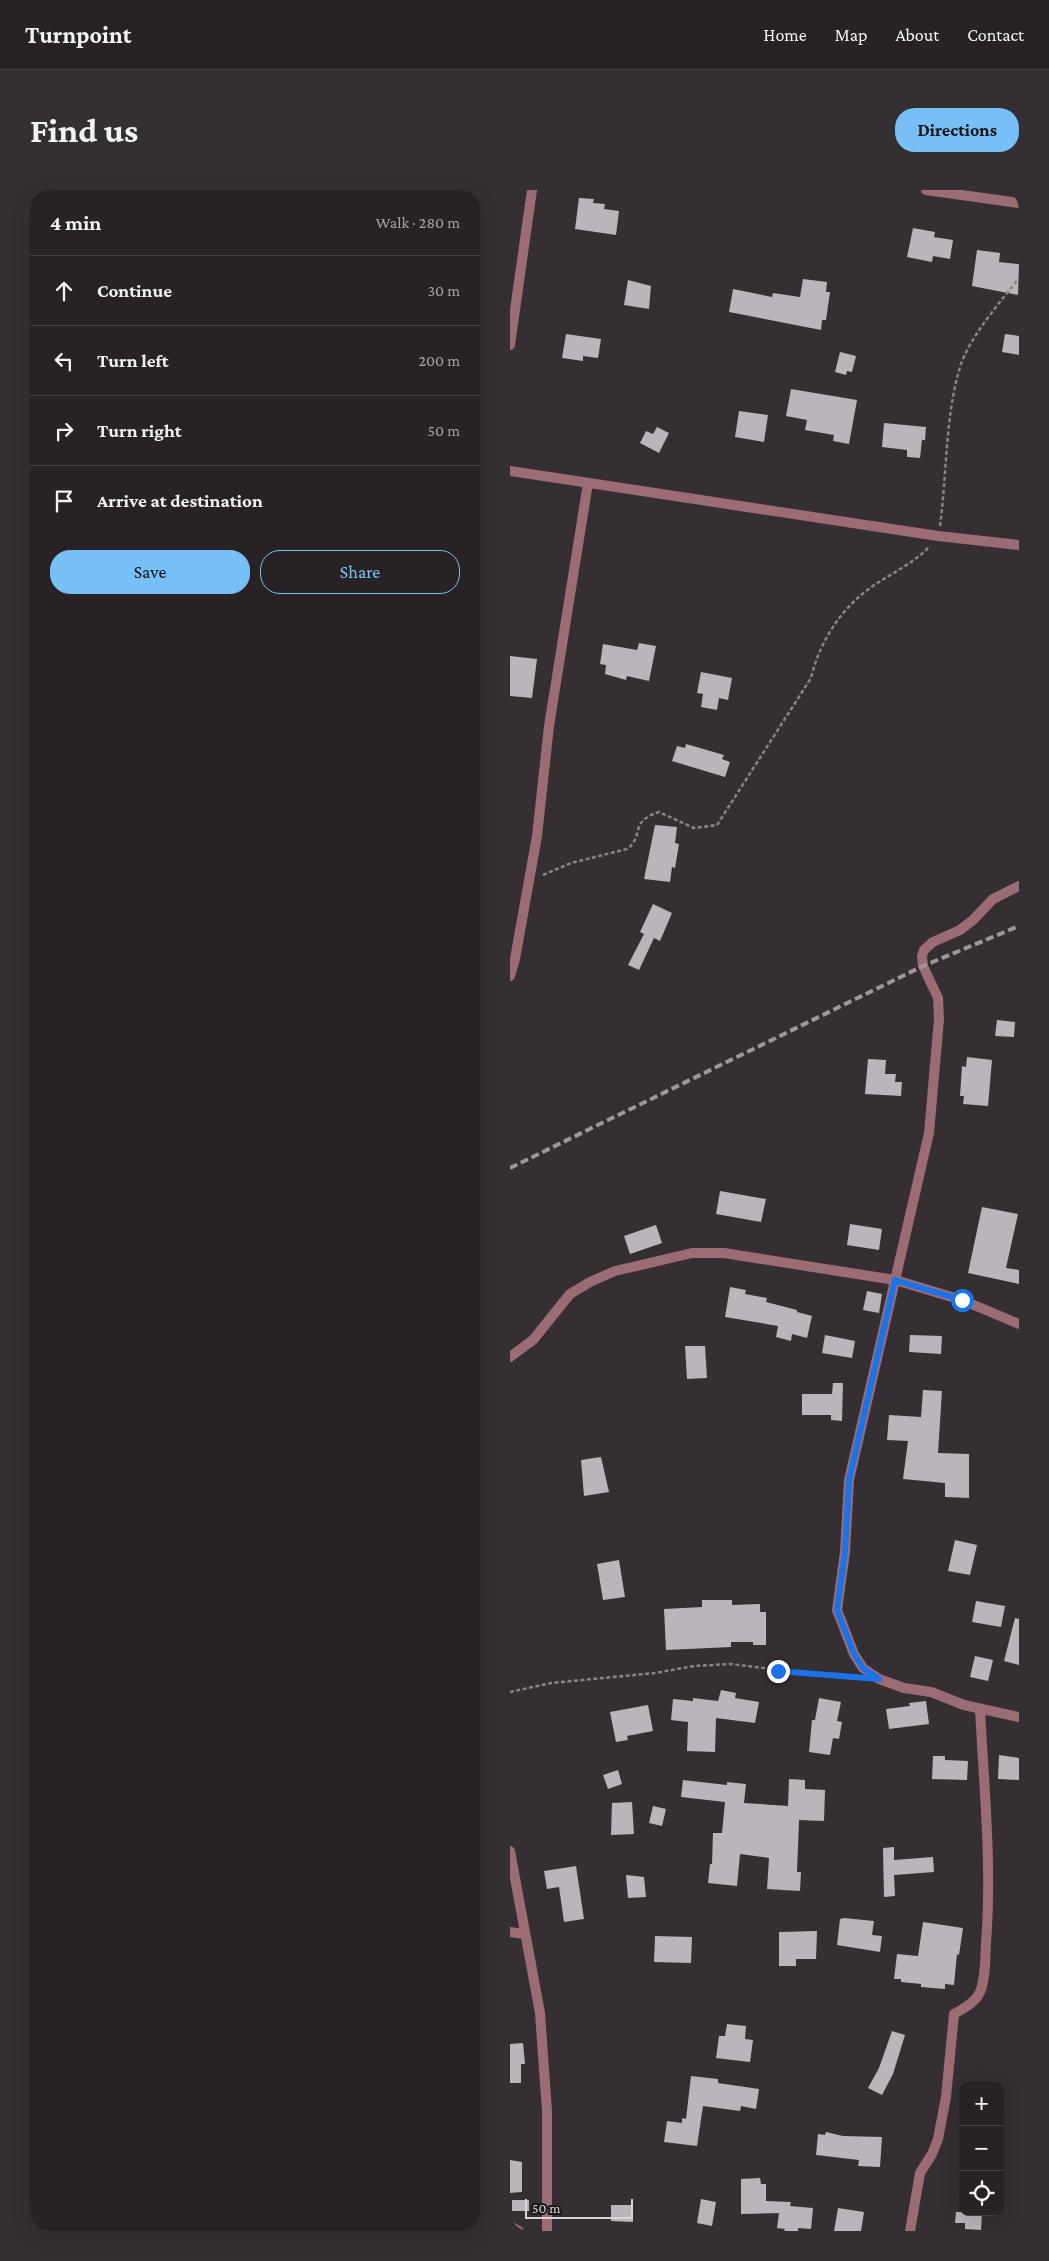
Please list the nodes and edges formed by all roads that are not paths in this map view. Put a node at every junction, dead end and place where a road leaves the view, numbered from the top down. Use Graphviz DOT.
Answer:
graph roads {
  1 [pos="532,190"];
  2 [pos="926,190"];
  3 [pos="1019,203"];
  4 [pos="510,345"];
  5 [pos="510,471"];
  6 [pos="588,483"];
  7 [pos="1019,545"];
  8 [pos="1019,886"];
  9 [pos="510,976"];
  10 [pos="895,1280"];
  11 [pos="1019,1324"];
  12 [pos="510,1357"];
  13 [pos="980,1709"];
  14 [pos="1019,1717"];
  15 [pos="510,1851"];
  16 [pos="510,1932"];
  17 [pos="524,1934"];
  18 [pos="510,2226"];
  19 [pos="519,2231"];
  20 [pos="547,2231"];
  21 [pos="910,2231"];
  1 -- 4 [label="street"];
  2 -- 3 [label="street"];
  5 -- 6 [label="street"];
  6 -- 7 [label="street"];
  6 -- 9 [label="street"];
  8 -- 10 [label="street"];
  10 -- 11 [label="street"];
  10 -- 12 [label="street"];
  10 -- 13 [label="street"];
  13 -- 14 [label="street"];
  13 -- 21 [label="street"];
  15 -- 17 [label="street"];
  16 -- 17 [label="street"];
  17 -- 20 [label="street"];
  18 -- 19 [label="street"];
}
